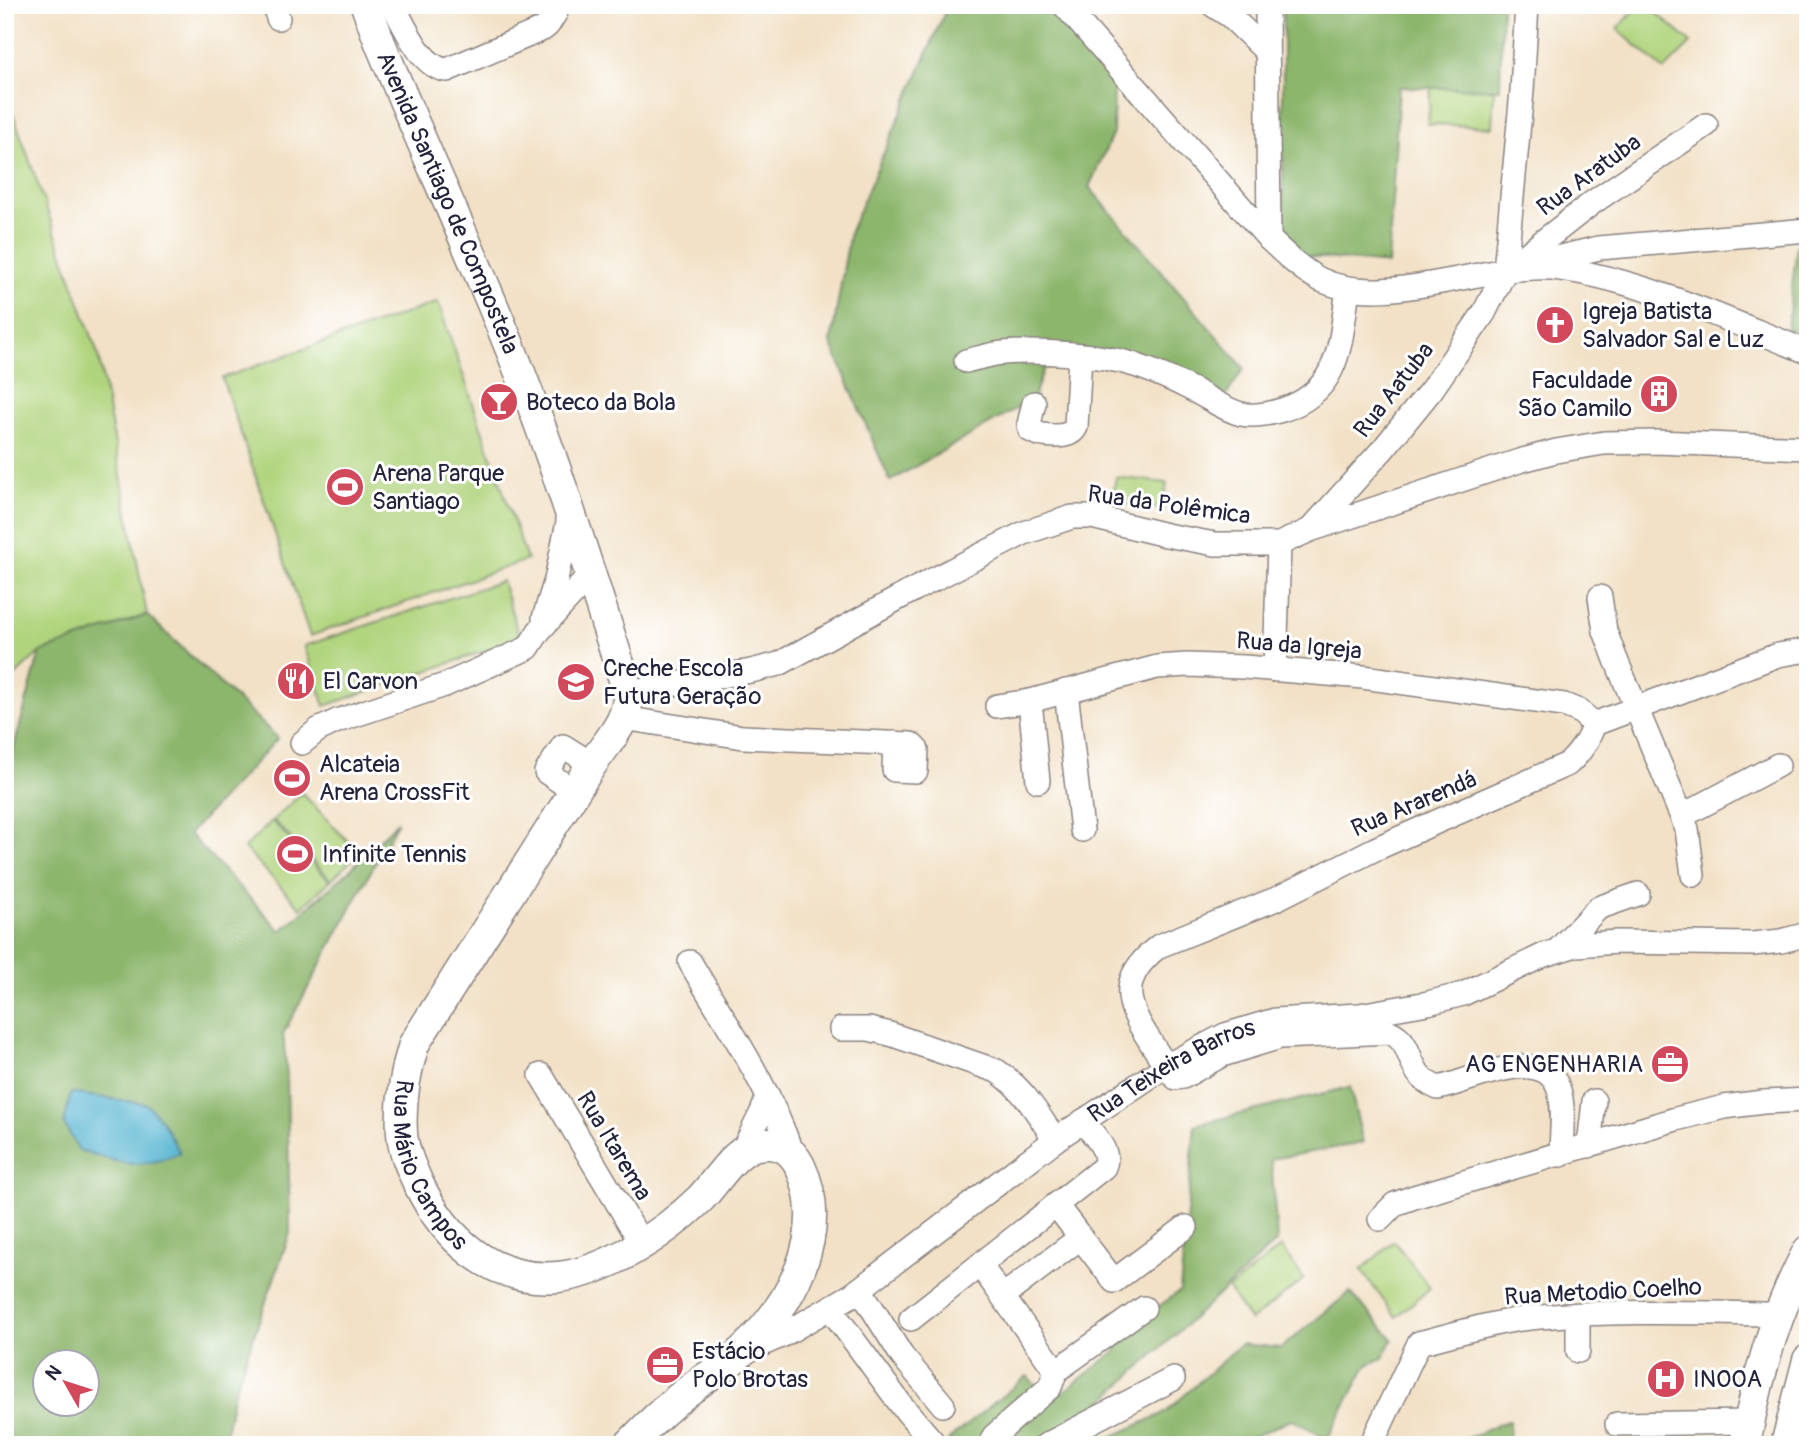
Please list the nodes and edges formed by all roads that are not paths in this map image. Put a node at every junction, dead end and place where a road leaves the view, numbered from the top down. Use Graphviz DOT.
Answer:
graph roads {
  1 [pos="407,5"];
  2 [pos="1064,5"];
  3 [pos="1213,5"];
  4 [pos="1267,5"];
  5 [pos="1527,5"];
  6 [pos="374,7"];
  7 [pos="556,12"];
  8 [pos="531,15"];
  9 [pos="1267,51"];
  10 [pos="1706,125"];
  11 [pos="1808,230"];
  12 [pos="1269,239"];
  13 [pos="1505,271"];
  14 [pos="1348,289"];
  15 [pos="1808,352"];
  16 [pos="1080,356"];
  17 [pos="966,361"];
  18 [pos="1034,403"];
  19 [pos="1808,448"];
  20 [pos="570,509"];
  21 [pos="1310,530"];
  22 [pos="1279,544"];
  23 [pos="591,574"];
  24 [pos="1600,597"];
  25 [pos="539,631"];
  26 [pos="1808,650"];
  27 [pos="1275,670"];
  28 [pos="1066,691"];
  29 [pos="1030,701"];
  30 [pos="626,705"];
  31 [pos="997,706"];
  32 [pos="1636,709"];
  33 [pos="1594,724"];
  34 [pos="302,743"];
  35 [pos="895,743"];
  36 [pos="1778,765"];
  37 [pos="1038,781"];
  38 [pos="1682,816"];
  39 [pos="1082,830"];
  40 [pos="1693,876"];
  41 [pos="1638,894"];
  42 [pos="1808,934"];
  43 [pos="1558,950"];
  44 [pos="690,962"];
  45 [pos="842,1029"];
  46 [pos="1171,1072"];
  47 [pos="541,1075"];
  48 [pos="768,1096"];
  49 [pos="1808,1100"];
  50 [pos="1594,1101"];
  51 [pos="1083,1121"];
  52 [pos="1055,1140"];
  53 [pos="1589,1146"];
  54 [pos="791,1151"];
  55 [pos="742,1152"];
  56 [pos="1560,1155"];
  57 [pos="1056,1205"];
  58 [pos="1380,1219"];
  59 [pos="1186,1227"];
  60 [pos="1080,1238"];
  61 [pos="642,1244"];
  62 [pos="1808,1251"];
  63 [pos="980,1265"];
  64 [pos="860,1289"];
  65 [pos="1808,1289"];
  66 [pos="1003,1296"];
  67 [pos="830,1308"];
  68 [pos="1144,1308"];
  69 [pos="1778,1314"];
  70 [pos="1578,1315"];
  71 [pos="911,1319"];
  72 [pos="1578,1351"];
  73 [pos="738,1356"];
  74 [pos="1764,1360"];
  75 [pos="1808,1360"];
  76 [pos="1056,1371"];
  77 [pos="1173,1379"];
  78 [pos="943,1405"];
  79 [pos="1808,1406"];
  80 [pos="1617,1424"];
  81 [pos="1747,1434"];
  82 [pos="933,1442"];
  83 [pos="629,1445"];
  84 [pos="990,1445"];
  85 [pos="1045,1445"];
  86 [pos="1371,1445"];
  87 [pos="1786,1445"];
  88 [pos="1799,1445"];
  1 -- 8 [label="street"];
  2 -- 12 [label="street"];
  3 -- 9 [label="street"];
  4 -- 9 [label="street"];
  5 -- 13 [label="street"];
  6 -- 7 [label="street"];
  6 -- 20 [label="main road, Avenida Santiago de Compostela"];
  9 -- 12 [label="street"];
  10 -- 13 [label="street, Rua Aratuba"];
  11 -- 13 [label="street"];
  12 -- 14 [label="street"];
  13 -- 14 [label="street"];
  13 -- 15 [label="street"];
  13 -- 21 [label="street, Rua Aatuba"];
  14 -- 16 [label="street"];
  16 -- 17 [label="street"];
  16 -- 18 [label="street"];
  19 -- 21 [label="street, Rua da Polêmica"];
  20 -- 23 [label="main road, Avenida Santiago de Compostela"];
  20 -- 25 [label="street"];
  21 -- 22 [label="street, Rua da Polêmica"];
  22 -- 27 [label="street"];
  22 -- 30 [label="street, Rua da Polêmica"];
  23 -- 25 [label="street"];
  23 -- 30 [label="main road, Avenida Santiago de Compostela"];
  24 -- 32 [label="street"];
  25 -- 34 [label="street"];
  26 -- 32 [label="street"];
  27 -- 28 [label="street, Rua da Igreja"];
  27 -- 33 [label="street, Rua da Igreja"];
  28 -- 29 [label="street, Rua da Igreja"];
  28 -- 39 [label="street"];
  29 -- 31 [label="street, Rua da Igreja"];
  29 -- 37 [label="street"];
  30 -- 35 [label="street"];
  30 -- 61 [label="main road, Rua Mário Campos"];
  32 -- 33 [label="street"];
  32 -- 38 [label="street"];
  33 -- 46 [label="street, Rua Ararendá"];
  36 -- 38 [label="street"];
  38 -- 40 [label="street"];
  41 -- 43 [label="street"];
  42 -- 43 [label="street, Rua Teixeira Barros"];
  43 -- 46 [label="street, Rua Teixeira Barros"];
  44 -- 48 [label="street"];
  45 -- 52 [label="street"];
  46 -- 51 [label="street, Rua Teixeira Barros"];
  46 -- 56 [label="street"];
  47 -- 61 [label="street, Rua Itarema"];
  48 -- 54 [label="street"];
  48 -- 55 [label="street"];
  49 -- 53 [label="street"];
  50 -- 53 [label="street"];
  51 -- 52 [label="street, Rua Teixeira Barros"];
  51 -- 57 [label="street"];
  52 -- 64 [label="street, Rua Teixeira Barros"];
  53 -- 56 [label="street"];
  54 -- 55 [label="main road"];
  54 -- 73 [label="main road"];
  55 -- 61 [label="main road, Rua Mário Campos"];
  56 -- 58 [label="street"];
  57 -- 60 [label="street"];
  57 -- 63 [label="street"];
  59 -- 60 [label="street"];
  60 -- 66 [label="street"];
  62 -- 69 [label="main road"];
  63 -- 66 [label="street"];
  63 -- 71 [label="street"];
  64 -- 67 [label="street, Rua Teixeira Barros"];
  64 -- 78 [label="street"];
  65 -- 74 [label="main road"];
  66 -- 76 [label="street"];
  67 -- 73 [label="street, Rua Teixeira Barros"];
  67 -- 82 [label="street"];
  68 -- 76 [label="street"];
  69 -- 70 [label="street, Rua Metodio Coelho"];
  69 -- 74 [label="main road"];
  70 -- 72 [label="street"];
  70 -- 86 [label="street, Rua Metodio Coelho"];
  73 -- 83 [label="main road, Rua Teixeira Barros"];
  74 -- 81 [label="main road"];
  75 -- 87 [label="main road"];
  76 -- 84 [label="street"];
  77 -- 85 [label="street"];
  79 -- 88 [label="street"];
  80 -- 81 [label="street"];
}
